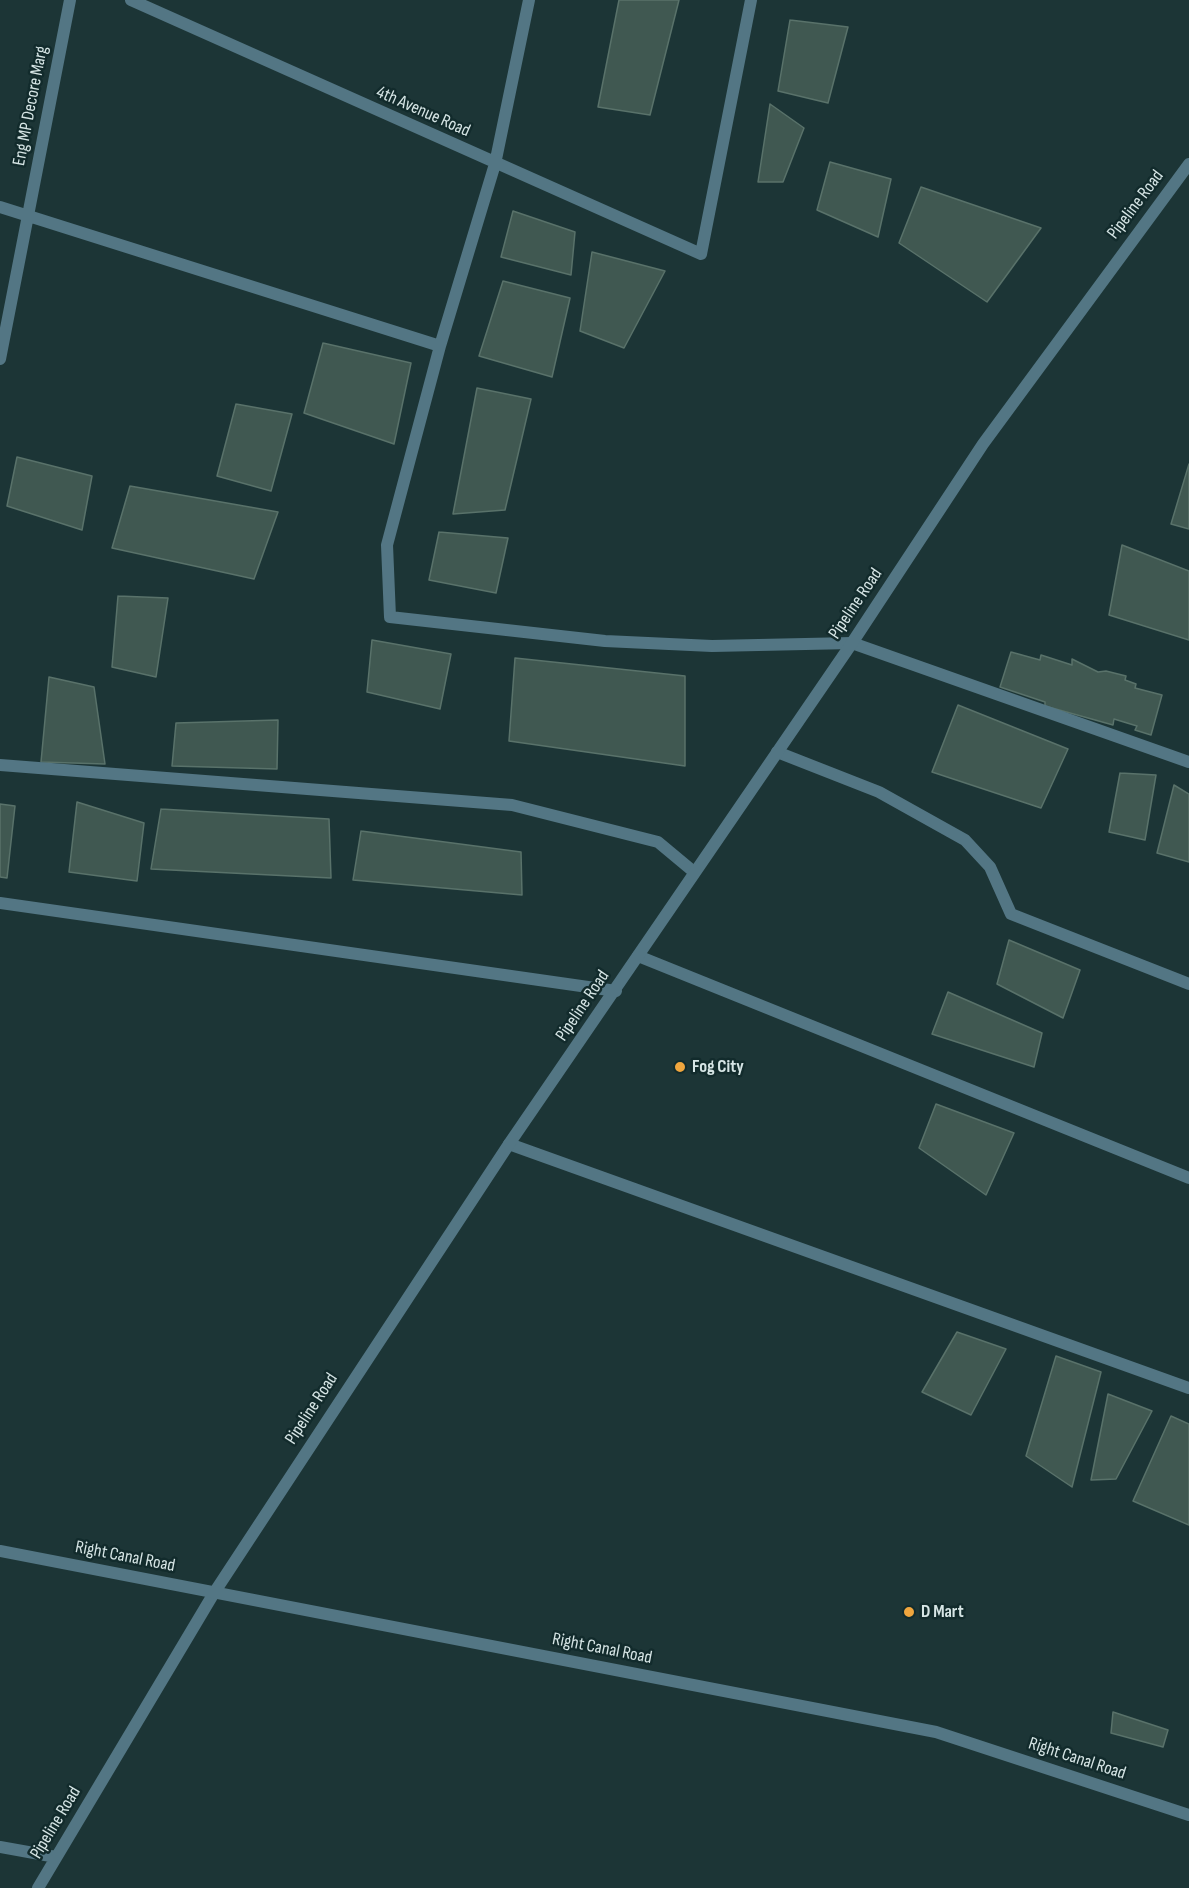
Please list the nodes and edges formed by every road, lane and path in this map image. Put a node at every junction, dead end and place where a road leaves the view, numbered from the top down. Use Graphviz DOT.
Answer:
graph roads {
  1 [pos="70,0"];
  2 [pos="131,0"];
  3 [pos="529,0"];
  4 [pos="751,0"];
  5 [pos="495,164"];
  6 [pos="1189,164"];
  7 [pos="0,207"];
  8 [pos="28,213"];
  9 [pos="440,346"];
  10 [pos="0,359"];
  11 [pos="852,643"];
  12 [pos="777,752"];
  13 [pos="1189,762"];
  14 [pos="0,765"];
  15 [pos="694,872"];
  16 [pos="0,903"];
  17 [pos="638,956"];
  18 [pos="1189,984"];
  19 [pos="616,991"];
  20 [pos="509,1144"];
  21 [pos="1189,1178"];
  22 [pos="1189,1388"];
  23 [pos="0,1551"];
  24 [pos="214,1593"];
  25 [pos="1189,1815"];
  26 [pos="0,1847"];
  27 [pos="56,1857"];
  28 [pos="38,1888"];
  1 -- 8 [label="street, Eng MP Decore Marg"];
  2 -- 5 [label="street, 4th Avenue Road"];
  3 -- 5 [label="street"];
  4 -- 5 [label="street, 4th Avenue Road"];
  5 -- 9 [label="street"];
  6 -- 11 [label="street, Pipeline Road"];
  7 -- 8 [label="street"];
  8 -- 9 [label="street"];
  8 -- 10 [label="street, Eng MP Decore Marg"];
  9 -- 11 [label="street"];
  11 -- 12 [label="street, Pipeline Road"];
  11 -- 13 [label="street"];
  12 -- 15 [label="street, Pipeline Road"];
  12 -- 18 [label="street"];
  14 -- 15 [label="street"];
  15 -- 17 [label="street, Pipeline Road"];
  16 -- 19 [label="street"];
  17 -- 19 [label="street, Pipeline Road"];
  17 -- 21 [label="street"];
  19 -- 20 [label="street, Pipeline Road"];
  20 -- 22 [label="street"];
  20 -- 24 [label="street, Pipeline Road"];
  23 -- 24 [label="street, Right Canal Road"];
  24 -- 25 [label="street, Right Canal Road"];
  24 -- 27 [label="street, Pipeline Road"];
  26 -- 27 [label="street"];
  27 -- 28 [label="street, Pipeline Road"];
}
